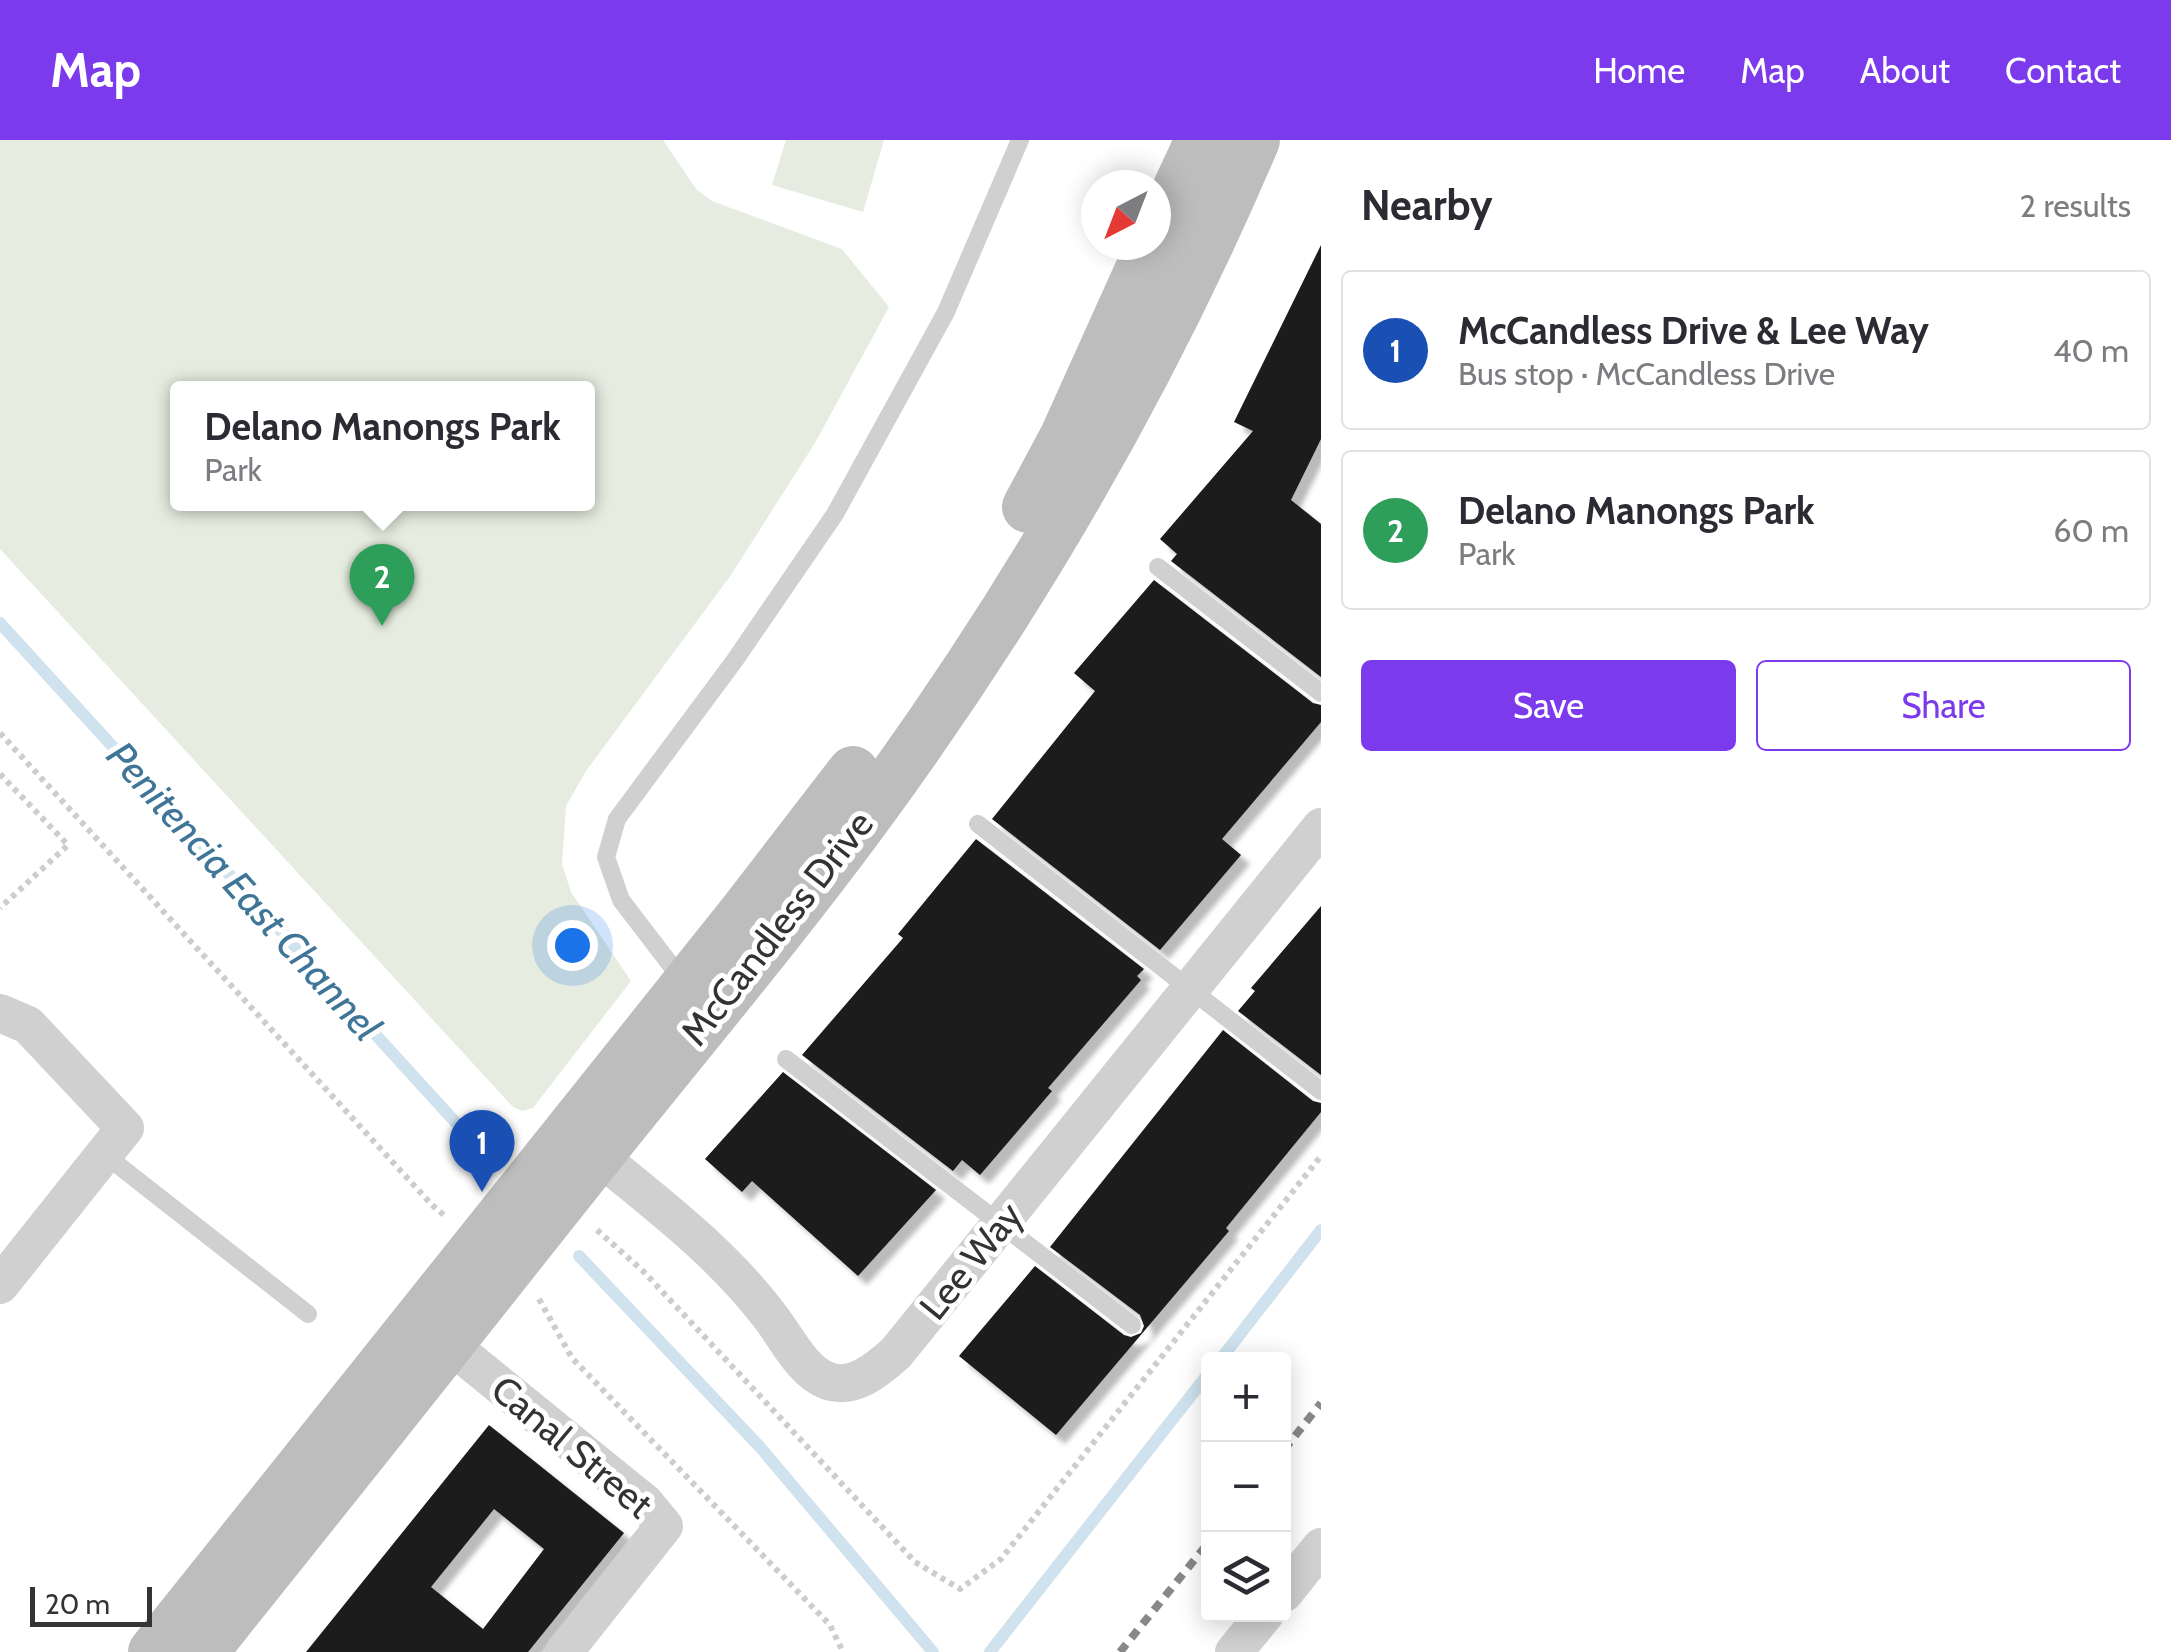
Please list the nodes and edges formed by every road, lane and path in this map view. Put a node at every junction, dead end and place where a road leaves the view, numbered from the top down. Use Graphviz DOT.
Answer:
graph roads {
  1 [pos="1020,140"];
  2 [pos="1202,140"];
  3 [pos="1254,140"];
  4 [pos="1171,205"];
  5 [pos="1145,260"];
  6 [pos="1158,567"];
  7 [pos="1321,693"];
  8 [pos="0,733"];
  9 [pos="0,774"];
  10 [pos="978,824"];
  11 [pos="1321,827"];
  12 [pos="0,908"];
  13 [pos="686,986"];
  14 [pos="1190,989"];
  15 [pos="0,1013"];
  16 [pos="786,1059"];
  17 [pos="1321,1090"];
  18 [pos="114,1141"];
  19 [pos="583,1144"];
  20 [pos="1321,1156"];
  21 [pos="457,1225"];
  22 [pos="592,1226"];
  23 [pos="1000,1226"];
  24 [pos="0,1285"];
  25 [pos="530,1288"];
  26 [pos="308,1314"];
  27 [pos="1132,1324"];
  28 [pos="448,1344"];
  29 [pos="1321,1547"];
  30 [pos="1291,1583"];
  31 [pos="1258,1622"];
  32 [pos="154,1652"];
  33 [pos="202,1652"];
  34 [pos="564,1652"];
  35 [pos="843,1652"];
  36 [pos="1234,1652"];
  1 -- 13 [label="lane"];
  2 -- 4 [label="main road"];
  3 -- 19 [label="main road, McCandless Drive"];
  5 -- 13 [label="main road, McCandless Drive"];
  6 -- 7 [label="lane"];
  8 -- 21 [label="path"];
  9 -- 12 [label="path"];
  10 -- 14 [label="lane"];
  11 -- 14 [label="street, Lee Way"];
  13 -- 19 [label="main road, McCandless Drive"];
  14 -- 17 [label="lane"];
  14 -- 23 [label="street, Lee Way"];
  15 -- 18 [label="street"];
  16 -- 23 [label="lane"];
  18 -- 24 [label="street"];
  18 -- 26 [label="lane"];
  19 -- 23 [label="street, Lee Way"];
  19 -- 28 [label="main road, McCandless Drive"];
  19 -- 32 [label="main road, McCandless Drive"];
  20 -- 22 [label="path"];
  23 -- 27 [label="lane"];
  25 -- 35 [label="path"];
  28 -- 33 [label="main road, McCandless Drive"];
  28 -- 34 [label="street, Canal Street"];
  29 -- 30 [label="street"];
  31 -- 36 [label="street"];
}
